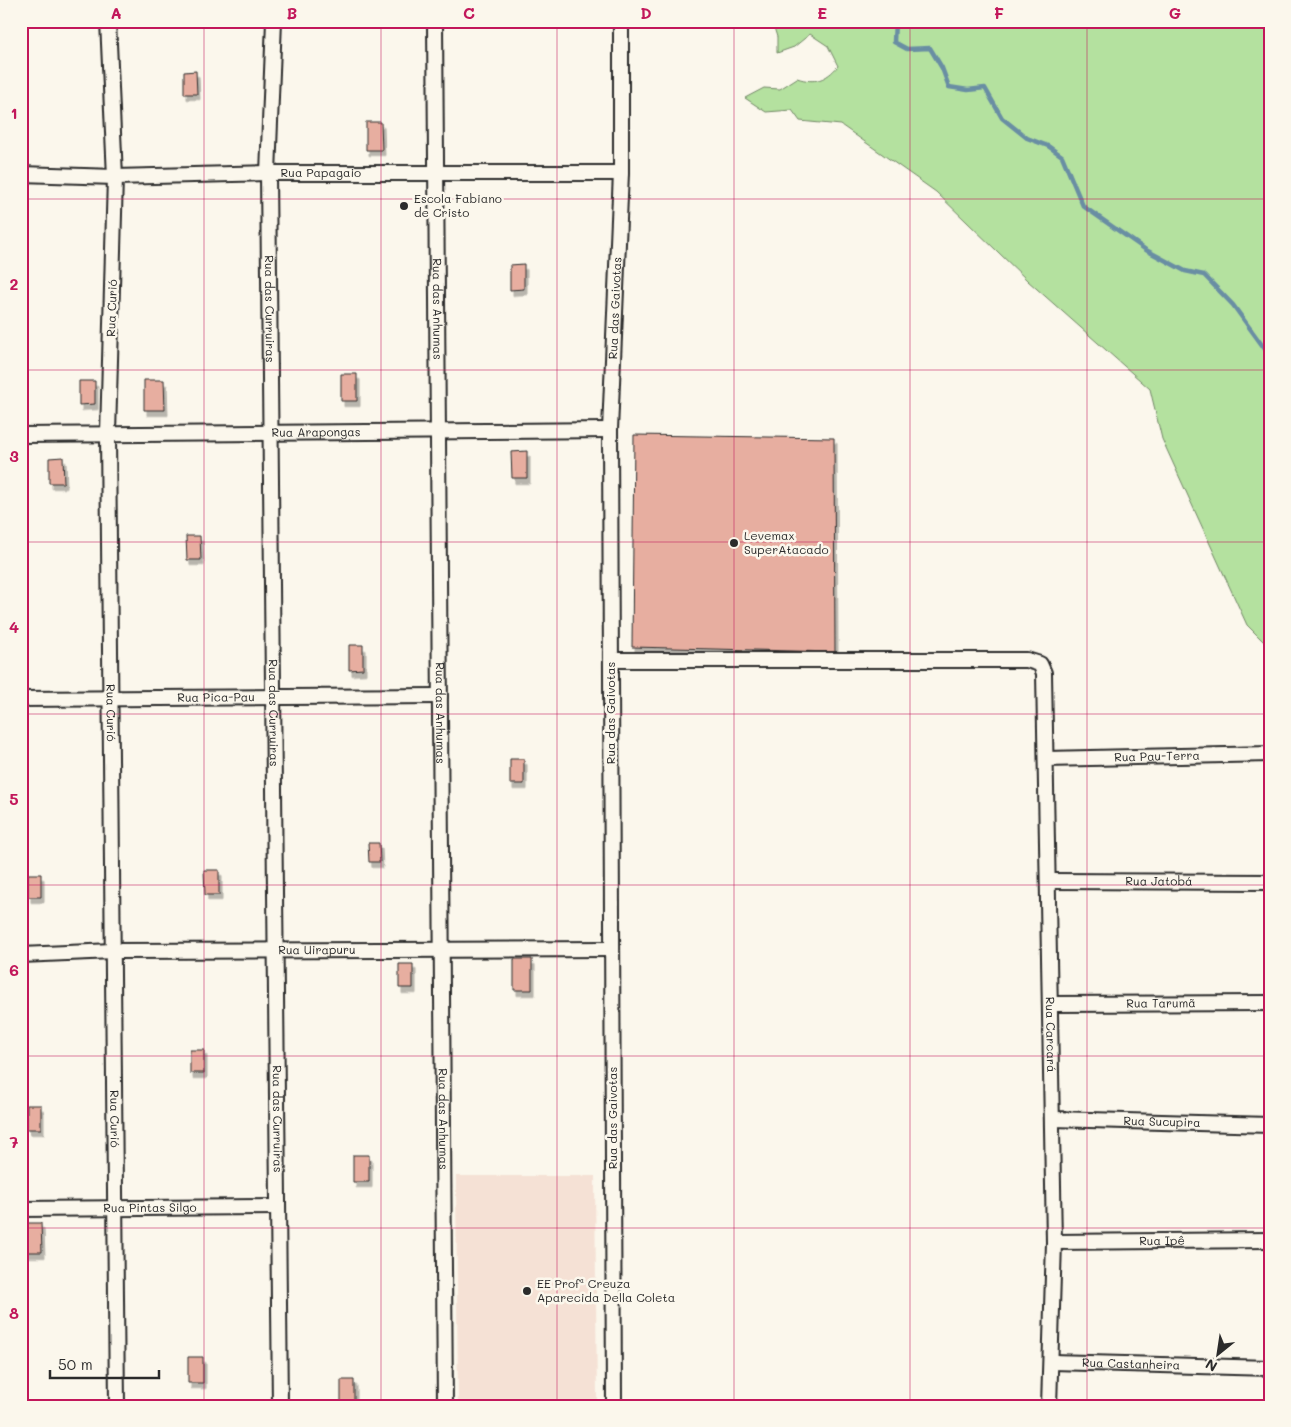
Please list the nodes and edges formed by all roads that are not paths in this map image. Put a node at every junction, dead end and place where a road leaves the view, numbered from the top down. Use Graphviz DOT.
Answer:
graph roads {
  1 [pos="108,21"];
  2 [pos="274,21"];
  3 [pos="436,21"];
  4 [pos="621,21"];
  5 [pos="621,173"];
  6 [pos="21,174"];
  7 [pos="268,174"];
  8 [pos="436,174"];
  9 [pos="115,177"];
  10 [pos="610,430"];
  11 [pos="438,431"];
  12 [pos="271,432"];
  13 [pos="108,434"];
  14 [pos="21,435"];
  15 [pos="611,660"];
  16 [pos="440,696"];
  17 [pos="273,697"];
  18 [pos="110,698"];
  19 [pos="21,699"];
  20 [pos="1270,754"];
  21 [pos="1046,759"];
  22 [pos="1048,881"];
  23 [pos="1270,882"];
  24 [pos="612,949"];
  25 [pos="276,950"];
  26 [pos="442,950"];
  27 [pos="113,951"];
  28 [pos="21,954"];
  29 [pos="1270,1003"];
  30 [pos="1052,1004"];
  31 [pos="1053,1119"];
  32 [pos="1270,1125"];
  33 [pos="115,1207"];
  34 [pos="278,1207"];
  35 [pos="21,1209"];
  36 [pos="1270,1240"];
  37 [pos="1054,1242"];
  38 [pos="1052,1362"];
  39 [pos="1270,1368"];
  40 [pos="117,1406"];
  41 [pos="280,1406"];
  42 [pos="445,1406"];
  43 [pos="614,1406"];
  44 [pos="1049,1406"];
  1 -- 9 [label="street, Rua Curió"];
  2 -- 7 [label="street, Rua das Curruiras"];
  3 -- 8 [label="street, Rua das Anhumas"];
  4 -- 5 [label="street, Rua das Gaivotas"];
  5 -- 8 [label="street, Rua Papagaio"];
  5 -- 10 [label="street, Rua das Gaivotas"];
  6 -- 9 [label="street, Rua Papagaio"];
  7 -- 8 [label="street, Rua Papagaio"];
  7 -- 9 [label="street, Rua Papagaio"];
  7 -- 12 [label="street, Rua das Curruiras"];
  8 -- 11 [label="street, Rua das Anhumas"];
  9 -- 13 [label="street, Rua Curió"];
  10 -- 11 [label="street, Rua Arapongas"];
  10 -- 15 [label="street, Rua das Gaivotas"];
  11 -- 12 [label="street, Rua Arapongas"];
  11 -- 16 [label="street, Rua das Anhumas"];
  12 -- 13 [label="street, Rua Arapongas"];
  12 -- 17 [label="street, Rua das Curruiras"];
  13 -- 14 [label="street, Rua Arapongas"];
  13 -- 18 [label="street, Rua Curió"];
  15 -- 21 [label="street, Rua Carcará"];
  15 -- 24 [label="street, Rua das Gaivotas"];
  16 -- 17 [label="street, Rua Pica-Pau"];
  16 -- 26 [label="street, Rua das Anhumas"];
  17 -- 18 [label="street, Rua Pica-Pau"];
  17 -- 25 [label="street, Rua das Curruiras"];
  18 -- 19 [label="street, Rua Pica-Pau"];
  18 -- 27 [label="street, Rua Curió"];
  20 -- 21 [label="street, Rua Pau-Terra"];
  21 -- 22 [label="street, Rua Carcará"];
  22 -- 23 [label="street, Rua Jatobá"];
  22 -- 30 [label="street, Rua Carcará"];
  24 -- 26 [label="street, Rua Uirapuru"];
  24 -- 43 [label="street, Rua das Gaivotas"];
  25 -- 26 [label="street, Rua Uirapuru"];
  25 -- 27 [label="street, Rua Uirapuru"];
  25 -- 34 [label="street, Rua das Curruiras"];
  26 -- 42 [label="street, Rua das Anhumas"];
  27 -- 28 [label="street, Rua Uirapuru"];
  27 -- 33 [label="street, Rua Curió"];
  29 -- 30 [label="street, Rua Tarumã"];
  30 -- 31 [label="street, Rua Carcará"];
  31 -- 32 [label="street, Rua Sucupira"];
  31 -- 37 [label="street, Rua Carcará"];
  33 -- 34 [label="street, Rua Pintas Silgo"];
  33 -- 35 [label="street, Rua Pintas Silgo"];
  33 -- 40 [label="street, Rua Curió"];
  34 -- 41 [label="street, Rua das Curruiras"];
  36 -- 37 [label="street, Rua Ipê"];
  37 -- 38 [label="street, Rua Carcará"];
  38 -- 39 [label="street, Rua Castanheira"];
  38 -- 44 [label="street, Rua Carcará"];
}
